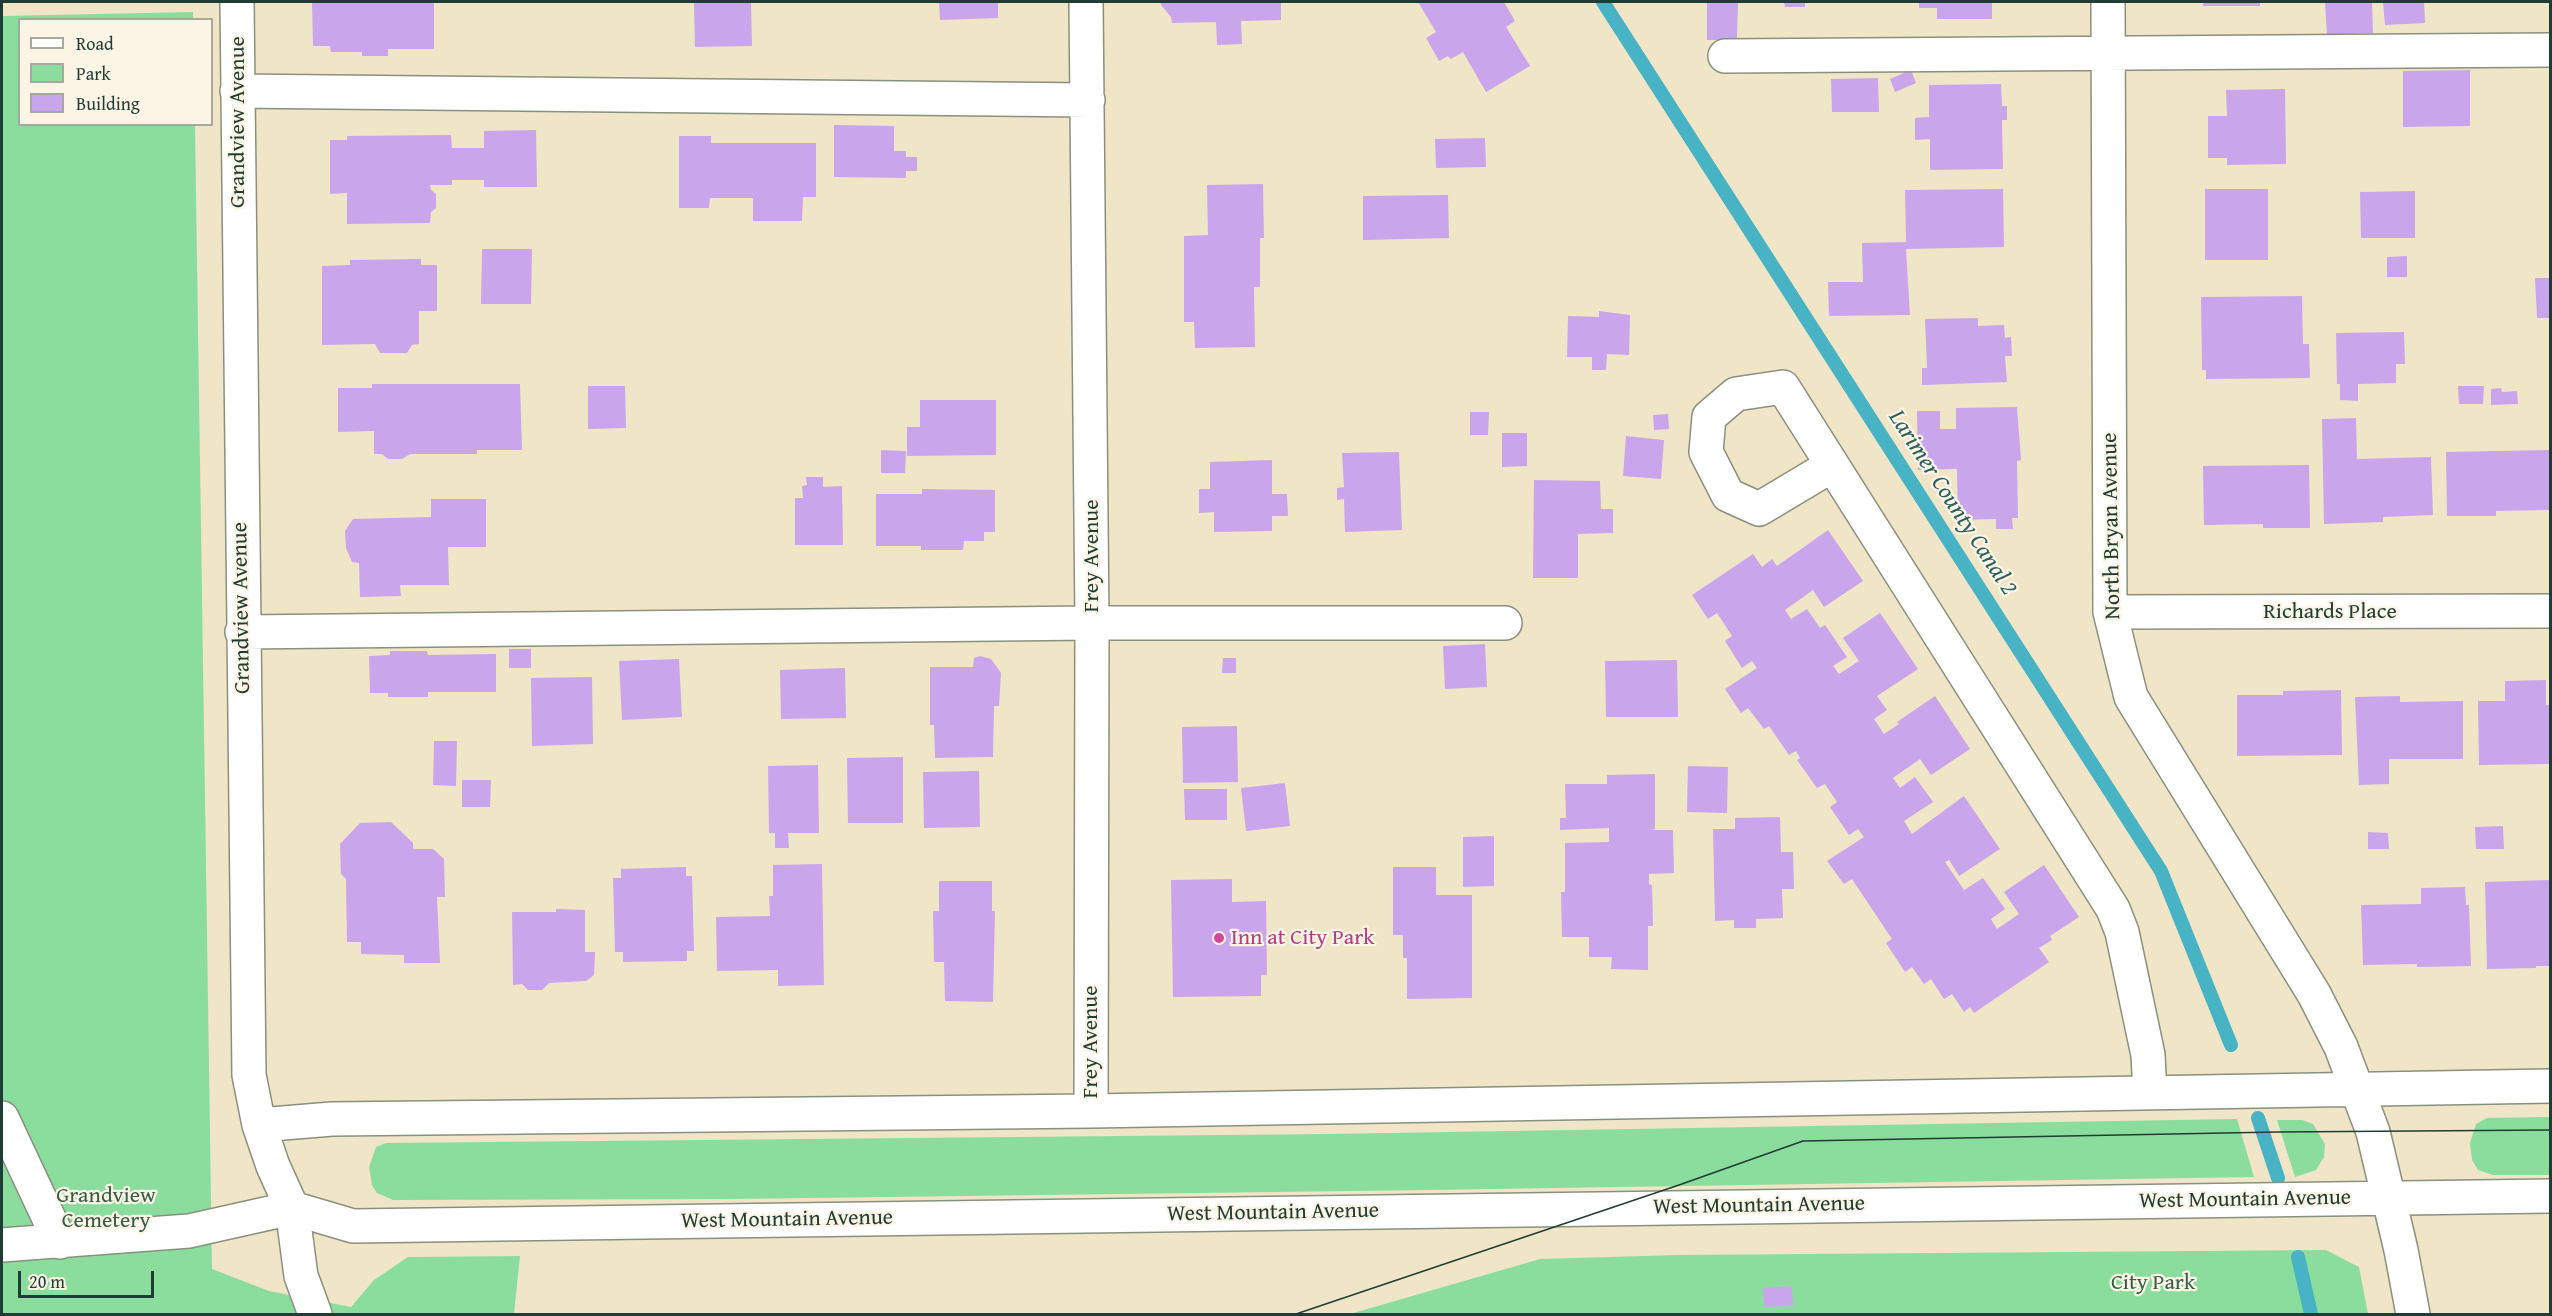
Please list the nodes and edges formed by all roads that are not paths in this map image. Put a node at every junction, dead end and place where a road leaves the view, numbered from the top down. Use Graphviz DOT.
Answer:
graph roads {
  1 [pos="237,2"];
  2 [pos="1086,2"];
  3 [pos="2108,2"];
  4 [pos="2550,50"];
  5 [pos="2109,55"];
  6 [pos="1725,56"];
  7 [pos="237,91"];
  8 [pos="1088,100"];
  9 [pos="1831,466"];
  10 [pos="2550,611"];
  11 [pos="2110,612"];
  12 [pos="1092,622"];
  13 [pos="1505,623"];
  14 [pos="242,632"];
  15 [pos="2550,1086"];
  16 [pos="2359,1089"];
  17 [pos="2150,1093"];
  18 [pos="1090,1111"];
  19 [pos="2,1118"];
  20 [pos="259,1125"];
  21 [pos="2550,1196"];
  22 [pos="2388,1198"];
  23 [pos="292,1208"];
  24 [pos="60,1242"];
  25 [pos="2,1245"];
  26 [pos="315,1314"];
  27 [pos="2413,1314"];
  1 -- 7 [label="street, Grandview Avenue"];
  2 -- 8 [label="street, Frey Avenue"];
  3 -- 5 [label="street, North Bryan Avenue"];
  4 -- 5 [label="street"];
  5 -- 6 [label="street"];
  5 -- 11 [label="street, North Bryan Avenue"];
  7 -- 8 [label="street"];
  7 -- 14 [label="street, Grandview Avenue"];
  8 -- 12 [label="street, Frey Avenue"];
  9 -- 17 [label="street"];
  10 -- 11 [label="street, Richards Place"];
  11 -- 16 [label="street, North Bryan Avenue"];
  12 -- 13 [label="street"];
  12 -- 14 [label="street"];
  12 -- 18 [label="street, Frey Avenue"];
  14 -- 20 [label="street, Grandview Avenue"];
  15 -- 16 [label="street"];
  16 -- 17 [label="street"];
  16 -- 22 [label="street, North Bryan Avenue"];
  17 -- 18 [label="street"];
  18 -- 20 [label="street"];
  19 -- 24 [label="street"];
  20 -- 23 [label="street, Grandview Avenue"];
  21 -- 22 [label="street, West Mountain Avenue"];
  22 -- 23 [label="street, West Mountain Avenue"];
  22 -- 27 [label="street, North Bryan Avenue"];
  23 -- 24 [label="street, West Mountain Avenue"];
  23 -- 26 [label="street, Grandview Avenue"];
  24 -- 25 [label="street, West Mountain Avenue"];
}
